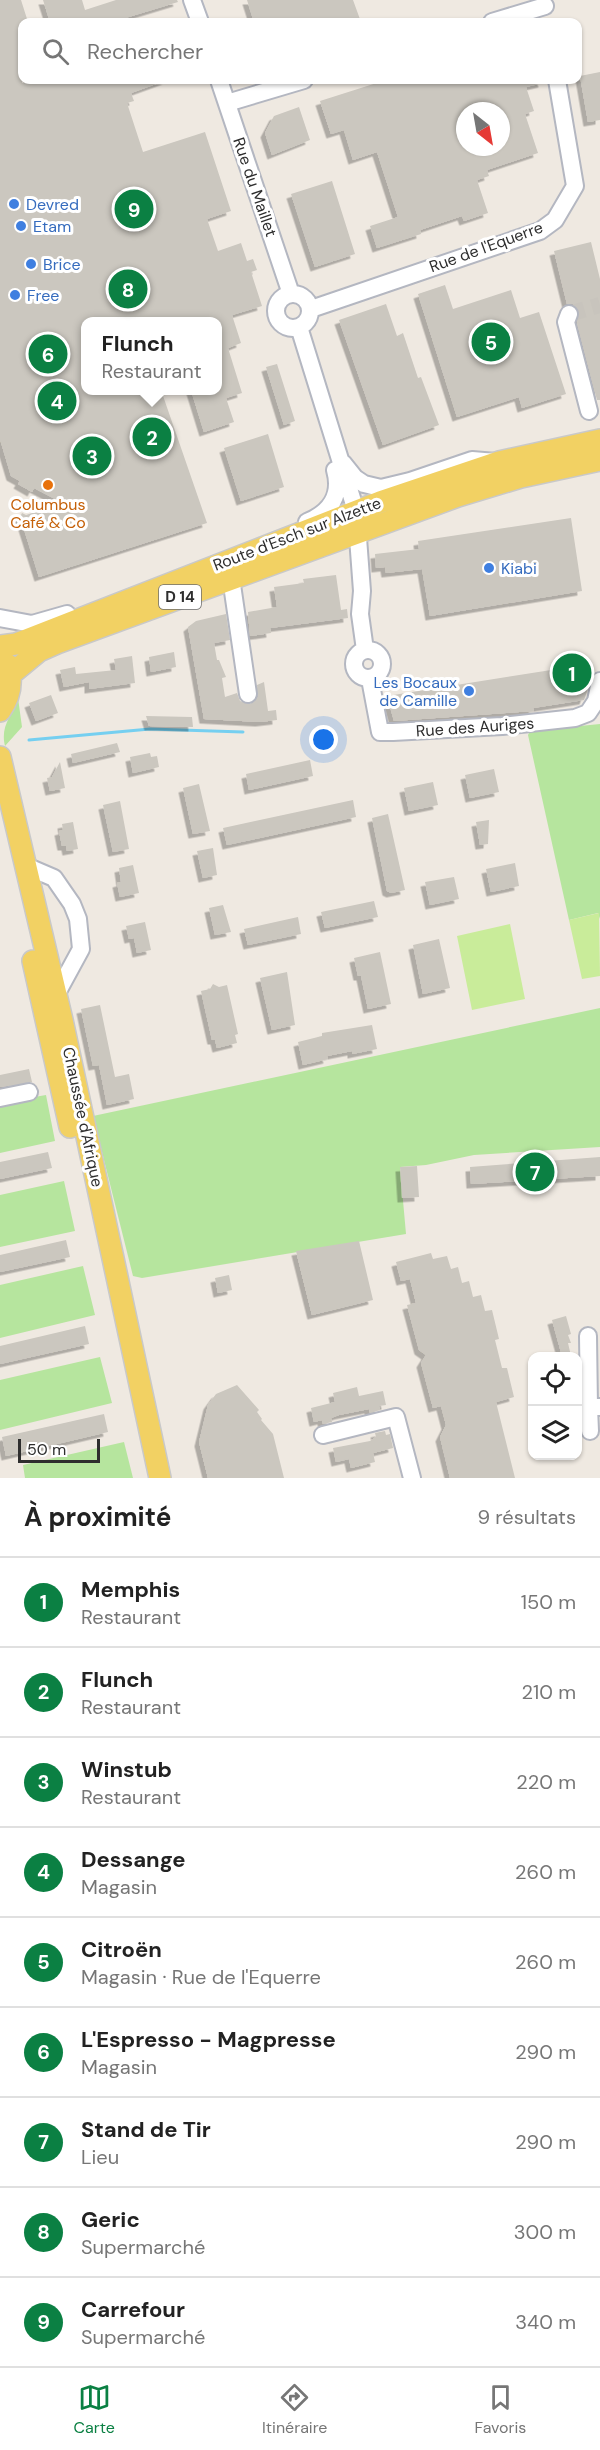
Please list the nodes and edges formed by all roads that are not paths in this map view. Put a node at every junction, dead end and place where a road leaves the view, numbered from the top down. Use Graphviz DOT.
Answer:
graph roads {
  1 [pos="192,0"];
  2 [pos="546,10"];
  3 [pos="199,18"];
  4 [pos="510,18"];
  5 [pos="220,84"];
  6 [pos="291,84"];
  7 [pos="558,84"];
  8 [pos="227,103"];
  9 [pos="291,294"];
  10 [pos="311,309"];
  11 [pos="569,314"];
  12 [pos="299,327"];
  13 [pos="589,411"];
  14 [pos="329,424"];
  15 [pos="600,440"];
  16 [pos="339,458"];
  17 [pos="600,460"];
  18 [pos="499,462"];
  19 [pos="356,522"];
  20 [pos="241,556"];
  21 [pos="231,579"];
  22 [pos="100,610"];
  23 [pos="0,618"];
  24 [pos="0,646"];
  25 [pos="0,652"];
  26 [pos="10,675"];
  27 [pos="600,681"];
  28 [pos="248,694"];
  29 [pos="0,711"];
  30 [pos="0,757"];
  31 [pos="0,820"];
  32 [pos="26,866"];
  33 [pos="57,995"];
  34 [pos="29,1092"];
  35 [pos="0,1098"];
  36 [pos="588,1336"];
  37 [pos="595,1407"];
  38 [pos="590,1431"];
  39 [pos="323,1435"];
  40 [pos="148,1478"];
  41 [pos="160,1478"];
  42 [pos="412,1478"];
  1 -- 3 [label="street"];
  2 -- 4 [label="street"];
  5 -- 8 [label="street, Rue du Maillet"];
  6 -- 8 [label="street"];
  7 -- 10 [label="street, Rue de l'Equerre"];
  8 -- 9 [label="street, Rue du Maillet"];
  9 -- 10 [label="street"];
  9 -- 12 [label="street"];
  10 -- 12 [label="street"];
  11 -- 13 [label="street"];
  12 -- 14 [label="street"];
  14 -- 16 [label="street"];
  14 -- 20 [label="street"];
  15 -- 18 [label="main road, Route d'Esch sur Alzette / D 14"];
  16 -- 18 [label="street"];
  16 -- 19 [label="street"];
  17 -- 19 [label="main road, D 14"];
  18 -- 19 [label="main road, Route d'Esch sur Alzette / D 14"];
  19 -- 20 [label="main road, Route d'Esch sur Alzette / D 14"];
  19 -- 21 [label="main road, D 14"];
  19 -- 27 [label="street, Rue des Auriges"];
  20 -- 22 [label="main road, Route d'Esch sur Alzette / D 14"];
  21 -- 26 [label="main road, D 14"];
  21 -- 28 [label="street"];
  22 -- 23 [label="street"];
  22 -- 24 [label="main road, Route d'Esch sur Alzette / D 14"];
  25 -- 26 [label="main road"];
  26 -- 29 [label="main road"];
  30 -- 32 [label="main road, Chaussée d'Afrique"];
  31 -- 40 [label="main road, Chaussée d'Afrique"];
  32 -- 33 [label="main road, Chaussée d'Afrique"];
  32 -- 33 [label="street"];
  33 -- 41 [label="main road, Chaussée d'Afrique"];
  34 -- 35 [label="street"];
  36 -- 37 [label="street"];
  37 -- 38 [label="street"];
  39 -- 42 [label="street"];
}
